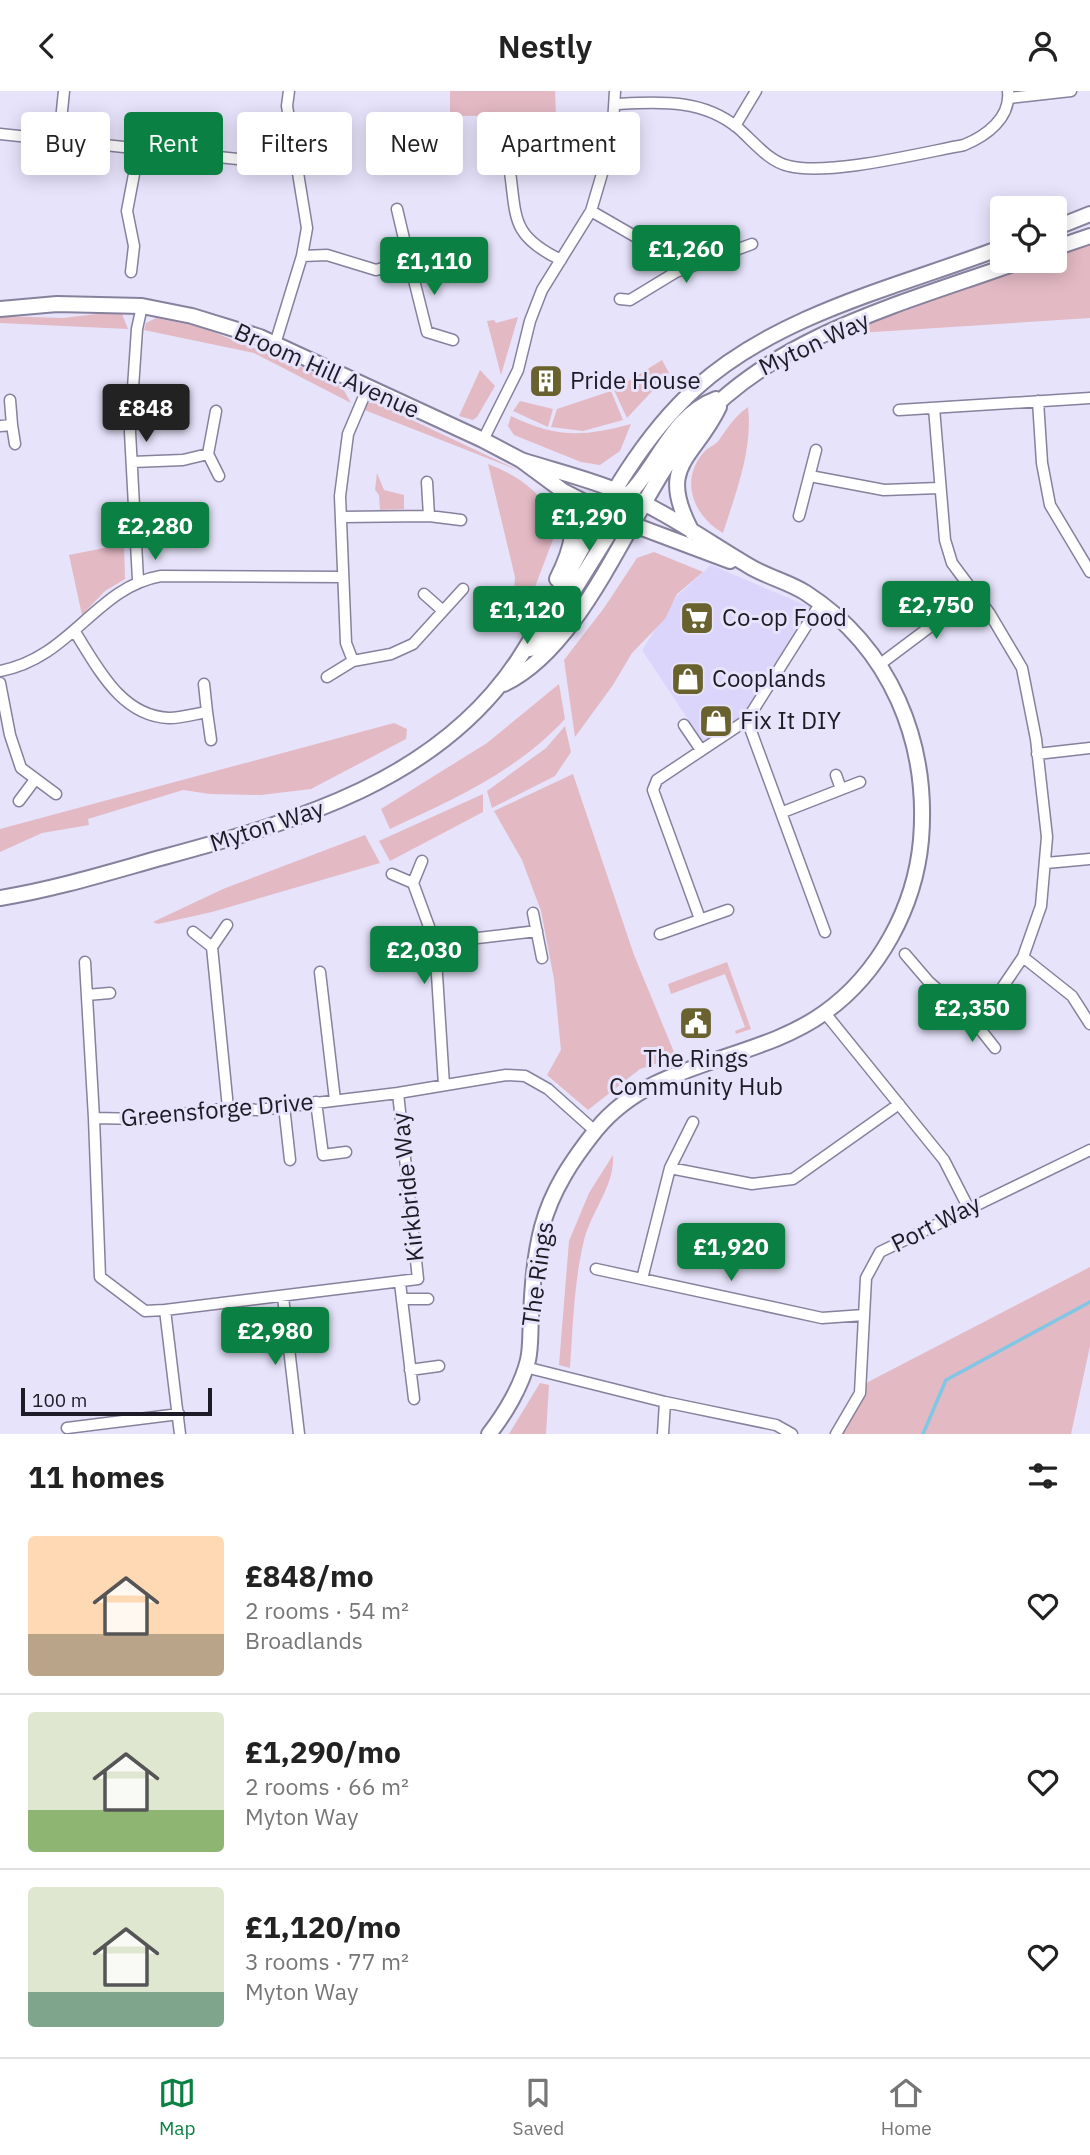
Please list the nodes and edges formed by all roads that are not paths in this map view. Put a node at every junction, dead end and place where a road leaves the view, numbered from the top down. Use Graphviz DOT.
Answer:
graph roads {
  1 [pos="64,91"];
  2 [pos="289,91"];
  3 [pos="615,91"];
  4 [pos="756,91"];
  5 [pos="1071,91"];
  6 [pos="1008,94"];
  7 [pos="615,104"];
  8 [pos="62,112"];
  9 [pos="288,112"];
  10 [pos="735,125"];
  11 [pos="0,134"];
  12 [pos="21,136"];
  13 [pos="134,175"];
  14 [pos="298,175"];
  15 [pos="511,175"];
  16 [pos="397,209"];
  17 [pos="591,211"];
  18 [pos="1090,214"];
  19 [pos="1067,223"];
  20 [pos="1090,236"];
  21 [pos="752,244"];
  22 [pos="1067,244"];
  23 [pos="990,252"];
  24 [pos="302,256"];
  25 [pos="410,260"];
  26 [pos="561,260"];
  27 [pos="131,272"];
  28 [pos="676,272"];
  29 [pos="990,272"];
  30 [pos="620,299"];
  31 [pos="142,306"];
  32 [pos="0,309"];
  33 [pos="453,339"];
  34 [pos="275,344"];
  35 [pos="368,387"];
  36 [pos="725,396"];
  37 [pos="1090,398"];
  38 [pos="10,400"];
  39 [pos="1038,401"];
  40 [pos="934,408"];
  41 [pos="899,410"];
  42 [pos="216,411"];
  43 [pos="12,425"];
  44 [pos="0,426"];
  45 [pos="483,440"];
  46 [pos="15,444"];
  47 [pos="816,450"];
  48 [pos="208,454"];
  49 [pos="521,460"];
  50 [pos="132,462"];
  51 [pos="810,476"];
  52 [pos="219,477"];
  53 [pos="427,482"];
  54 [pos="939,488"];
  55 [pos="563,491"];
  56 [pos="624,509"];
  57 [pos="429,516"];
  58 [pos="799,516"];
  59 [pos="341,517"];
  60 [pos="461,520"];
  61 [pos="692,533"];
  62 [pos="754,569"];
  63 [pos="1090,572"];
  64 [pos="342,577"];
  65 [pos="138,580"];
  66 [pos="463,589"];
  67 [pos="975,593"];
  68 [pos="424,594"];
  69 [pos="820,604"];
  70 [pos="442,610"];
  71 [pos="544,617"];
  72 [pos="75,632"];
  73 [pos="518,660"];
  74 [pos="353,661"];
  75 [pos="879,665"];
  76 [pos="0,671"];
  77 [pos="327,677"];
  78 [pos="0,683"];
  79 [pos="204,684"];
  80 [pos="500,686"];
  81 [pos="207,712"];
  82 [pos="747,720"];
  83 [pos="684,725"];
  84 [pos="211,740"];
  85 [pos="1090,748"];
  86 [pos="701,750"];
  87 [pos="1037,754"];
  88 [pos="836,775"];
  89 [pos="34,781"];
  90 [pos="860,782"];
  91 [pos="841,789"];
  92 [pos="56,794"];
  93 [pos="19,801"];
  94 [pos="783,812"];
  95 [pos="1090,859"];
  96 [pos="422,862"];
  97 [pos="1046,863"];
  98 [pos="392,874"];
  99 [pos="413,883"];
  100 [pos="0,898"];
  101 [pos="727,910"];
  102 [pos="533,913"];
  103 [pos="700,919"];
  104 [pos="227,925"];
  105 [pos="537,931"];
  106 [pos="193,932"];
  107 [pos="825,932"];
  108 [pos="660,934"];
  109 [pos="435,943"];
  110 [pos="212,947"];
  111 [pos="905,954"];
  112 [pos="1023,957"];
  113 [pos="541,958"];
  114 [pos="85,962"];
  115 [pos="320,972"];
  116 [pos="110,993"];
  117 [pos="87,995"];
  118 [pos="825,1013"];
  119 [pos="972,1020"];
  120 [pos="1090,1024"];
  121 [pos="995,1048"];
  122 [pos="444,1085"];
  123 [pos="398,1093"];
  124 [pos="335,1100"];
  125 [pos="316,1102"];
  126 [pos="899,1104"];
  127 [pos="284,1106"];
  128 [pos="228,1108"];
  129 [pos="94,1118"];
  130 [pos="693,1122"];
  131 [pos="595,1131"];
  132 [pos="1090,1150"];
  133 [pos="346,1151"];
  134 [pos="290,1160"];
  135 [pos="670,1167"];
  136 [pos="968,1207"];
  137 [pos="596,1269"];
  138 [pos="642,1279"];
  139 [pos="400,1283"];
  140 [pos="283,1297"];
  141 [pos="402,1299"];
  142 [pos="428,1299"];
  143 [pos="165,1310"];
  144 [pos="864,1315"];
  145 [pos="439,1366"];
  146 [pos="525,1367"];
  147 [pos="410,1370"];
  148 [pos="414,1399"];
  149 [pos="665,1402"];
  150 [pos="178,1414"];
  151 [pos="67,1428"];
  152 [pos="95,1429"];
  153 [pos="180,1434"];
  154 [pos="299,1434"];
  155 [pos="489,1434"];
  156 [pos="663,1434"];
  157 [pos="792,1434"];
  158 [pos="836,1434"];
  1 -- 8 [label="street"];
  2 -- 9 [label="street"];
  3 -- 7 [label="street"];
  4 -- 10 [label="street"];
  5 -- 6 [label="street"];
  6 -- 10 [label="street"];
  7 -- 10 [label="street"];
  7 -- 17 [label="street"];
  11 -- 12 [label="street"];
  13 -- 27 [label="street"];
  14 -- 24 [label="street"];
  15 -- 26 [label="street"];
  16 -- 25 [label="street"];
  17 -- 26 [label="street"];
  17 -- 28 [label="street"];
  18 -- 19 [label="street"];
  20 -- 22 [label="street"];
  21 -- 28 [label="street"];
  23 -- 56 [label="street, Myton Way"];
  24 -- 25 [label="street"];
  24 -- 34 [label="street"];
  25 -- 33 [label="street"];
  26 -- 45 [label="street"];
  28 -- 30 [label="street"];
  29 -- 36 [label="street, Myton Way"];
  31 -- 32 [label="street, Broom Hill Avenue"];
  31 -- 34 [label="street, Broom Hill Avenue"];
  31 -- 50 [label="street"];
  34 -- 35 [label="street, Broom Hill Avenue"];
  35 -- 45 [label="street, Broom Hill Avenue"];
  35 -- 59 [label="street"];
  36 -- 56 [label="street, Myton Way"];
  36 -- 61 [label="street"];
  37 -- 39 [label="street"];
  38 -- 43 [label="street"];
  39 -- 40 [label="street"];
  39 -- 63 [label="street"];
  40 -- 41 [label="street"];
  40 -- 54 [label="street"];
  42 -- 48 [label="street"];
  43 -- 44 [label="street"];
  43 -- 46 [label="street"];
  45 -- 49 [label="street, Broom Hill Avenue"];
  47 -- 51 [label="street"];
  48 -- 50 [label="street"];
  48 -- 52 [label="street"];
  49 -- 55 [label="street, Broom Hill Avenue"];
  49 -- 56 [label="street, Broom Hill Avenue"];
  50 -- 65 [label="street"];
  51 -- 54 [label="street"];
  51 -- 58 [label="street"];
  53 -- 57 [label="street"];
  54 -- 67 [label="street"];
  55 -- 56 [label="street, Broom Hill Avenue"];
  55 -- 71 [label="street"];
  56 -- 61 [label="street, The Rings"];
  56 -- 62 [label="street, The Rings"];
  56 -- 71 [label="street, Myton Way"];
  56 -- 73 [label="street"];
  56 -- 80 [label="street, Myton Way"];
  57 -- 59 [label="street"];
  57 -- 60 [label="street"];
  59 -- 64 [label="street"];
  61 -- 62 [label="street, The Rings"];
  62 -- 69 [label="street, The Rings"];
  64 -- 65 [label="street"];
  64 -- 74 [label="street"];
  65 -- 72 [label="street"];
  66 -- 70 [label="street"];
  67 -- 75 [label="street"];
  67 -- 87 [label="street"];
  68 -- 70 [label="street"];
  69 -- 75 [label="street, The Rings"];
  69 -- 82 [label="street"];
  70 -- 74 [label="street"];
  71 -- 73 [label="street, Myton Way"];
  72 -- 76 [label="street"];
  72 -- 81 [label="street"];
  73 -- 80 [label="street, Myton Way"];
  74 -- 77 [label="street"];
  75 -- 118 [label="street, The Rings"];
  78 -- 89 [label="street"];
  79 -- 81 [label="street"];
  80 -- 100 [label="street, Myton Way"];
  81 -- 84 [label="street"];
  82 -- 86 [label="street"];
  82 -- 94 [label="street"];
  83 -- 86 [label="street"];
  85 -- 87 [label="street"];
  86 -- 103 [label="street"];
  87 -- 97 [label="street"];
  88 -- 91 [label="street"];
  89 -- 92 [label="street"];
  89 -- 93 [label="street"];
  90 -- 91 [label="street"];
  91 -- 94 [label="street"];
  94 -- 107 [label="street"];
  95 -- 97 [label="street"];
  96 -- 99 [label="street"];
  97 -- 112 [label="street"];
  98 -- 99 [label="street"];
  99 -- 109 [label="street"];
  101 -- 103 [label="street"];
  102 -- 105 [label="street"];
  103 -- 108 [label="street"];
  104 -- 110 [label="street"];
  105 -- 109 [label="street"];
  105 -- 113 [label="street"];
  106 -- 110 [label="street"];
  109 -- 122 [label="street"];
  110 -- 128 [label="street"];
  111 -- 119 [label="street"];
  112 -- 119 [label="street"];
  112 -- 120 [label="street"];
  114 -- 117 [label="street"];
  115 -- 124 [label="street"];
  116 -- 117 [label="street"];
  117 -- 129 [label="street"];
  118 -- 126 [label="street"];
  118 -- 131 [label="street, The Rings"];
  119 -- 121 [label="street"];
  122 -- 123 [label="street, Greensforge Drive"];
  122 -- 131 [label="street, Greensforge Drive"];
  123 -- 124 [label="street, Greensforge Drive"];
  123 -- 139 [label="street, Kirkbride Way"];
  124 -- 125 [label="street, Greensforge Drive"];
  125 -- 127 [label="street, Greensforge Drive"];
  125 -- 133 [label="street"];
  126 -- 135 [label="street"];
  126 -- 136 [label="street"];
  127 -- 128 [label="street, Greensforge Drive"];
  127 -- 134 [label="street"];
  128 -- 129 [label="street, Greensforge Drive"];
  129 -- 143 [label="street, Greensforge Drive"];
  130 -- 135 [label="street"];
  131 -- 146 [label="street, The Rings"];
  132 -- 136 [label="street, Port Way"];
  135 -- 138 [label="street"];
  136 -- 144 [label="street, Port Way"];
  137 -- 138 [label="street"];
  138 -- 144 [label="street"];
  139 -- 140 [label="street, Kirkbride Way"];
  139 -- 141 [label="street"];
  140 -- 143 [label="street, Kirkbride Way"];
  140 -- 154 [label="street"];
  141 -- 142 [label="street"];
  141 -- 147 [label="street"];
  143 -- 150 [label="street"];
  144 -- 158 [label="street, Port Way"];
  145 -- 147 [label="street"];
  146 -- 149 [label="street"];
  146 -- 155 [label="street, The Rings"];
  147 -- 148 [label="street"];
  149 -- 156 [label="street"];
  149 -- 157 [label="street"];
  150 -- 152 [label="street"];
  150 -- 153 [label="street"];
  151 -- 152 [label="street"];
}
